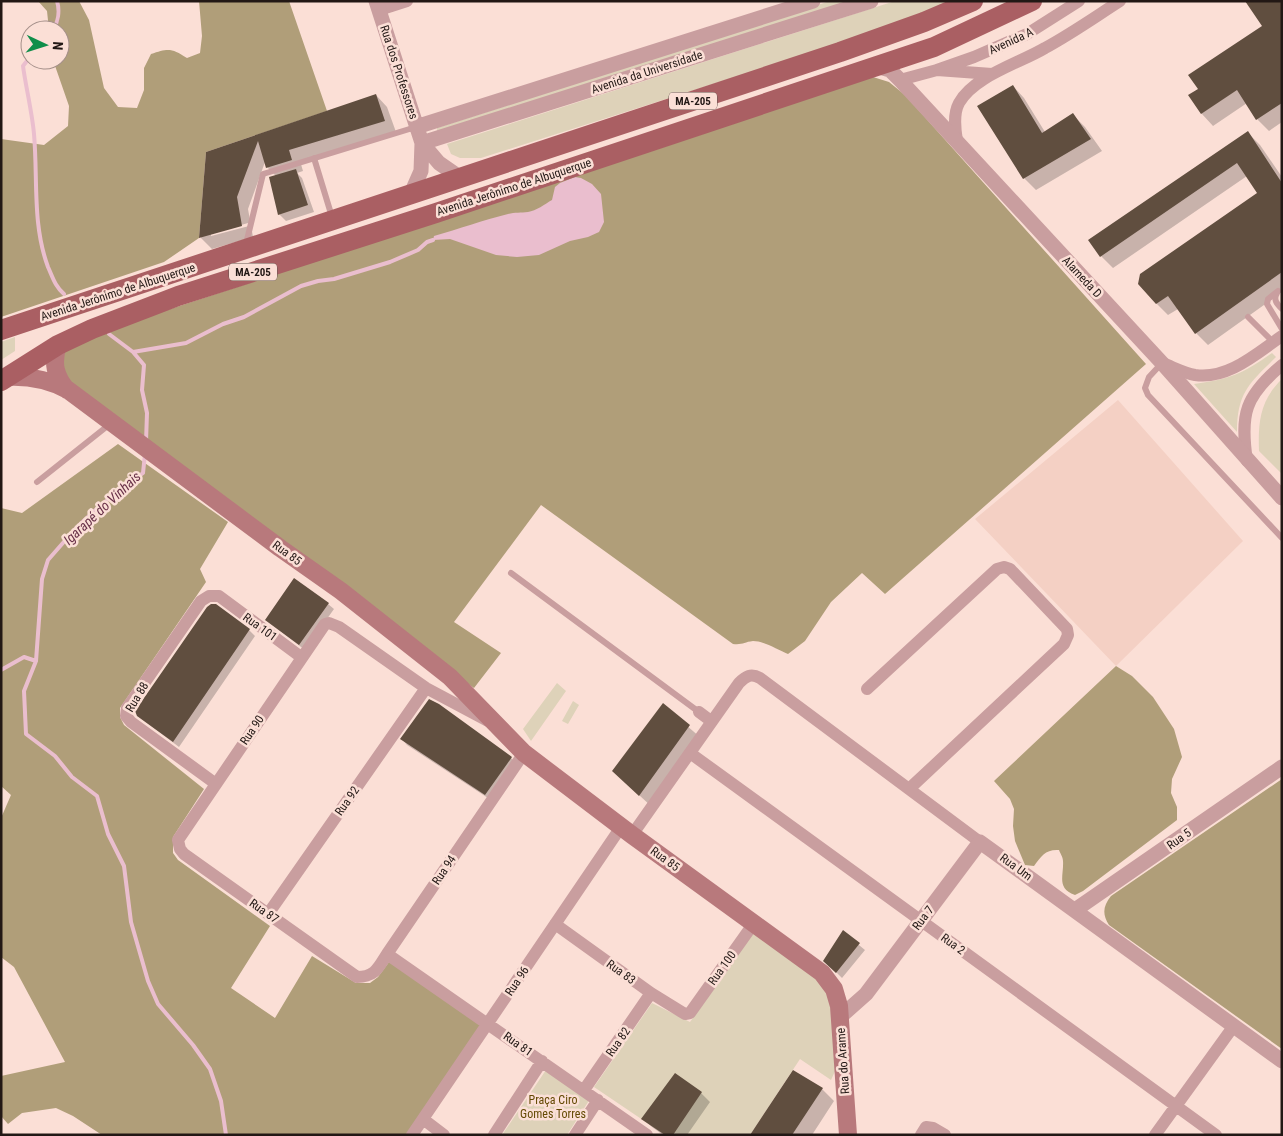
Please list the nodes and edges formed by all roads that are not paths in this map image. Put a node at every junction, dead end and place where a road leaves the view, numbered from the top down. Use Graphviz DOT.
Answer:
graph roads {
  1 [pos="406,1"];
  2 [pos="813,1"];
  3 [pos="973,1"];
  4 [pos="1032,1"];
  5 [pos="1079,1"];
  6 [pos="1120,1"];
  7 [pos="866,2"];
  8 [pos="378,6"];
  9 [pos="876,66"];
  10 [pos="937,70"];
  11 [pos="992,74"];
  12 [pos="900,80"];
  13 [pos="416,127"];
  14 [pos="956,141"];
  15 [pos="422,143"];
  16 [pos="314,158"];
  17 [pos="462,178"];
  18 [pos="410,196"];
  19 [pos="334,221"];
  20 [pos="244,250"];
  21 [pos="1282,308"];
  22 [pos="1248,317"];
  23 [pos="1,330"];
  24 [pos="1282,330"];
  25 [pos="1278,339"];
  26 [pos="58,345"];
  27 [pos="1162,363"];
  28 [pos="1282,365"];
  29 [pos="5,379"];
  30 [pos="68,390"];
  31 [pos="111,423"];
  32 [pos="1247,460"];
  33 [pos="37,482"];
  34 [pos="1282,498"];
  35 [pos="1282,538"];
  36 [pos="511,573"];
  37 [pos="219,596"];
  38 [pos="329,623"];
  39 [pos="301,657"];
  40 [pos="750,675"];
  41 [pos="426,688"];
  42 [pos="867,690"];
  43 [pos="699,712"];
  44 [pos="711,721"];
  45 [pos="496,726"];
  46 [pos="524,753"];
  47 [pos="690,753"];
  48 [pos="1282,767"];
  49 [pos="216,784"];
  50 [pos="909,789"];
  51 [pos="627,831"];
  52 [pos="178,840"];
  53 [pos="980,842"];
  54 [pos="1075,910"];
  55 [pos="268,914"];
  56 [pos="920,921"];
  57 [pos="754,923"];
  58 [pos="555,924"];
  59 [pos="387,954"];
  60 [pos="357,977"];
  61 [pos="834,989"];
  62 [pos="652,993"];
  63 [pos="866,994"];
  64 [pos="690,1013"];
  65 [pos="840,1017"];
  66 [pos="488,1023"];
  67 [pos="1233,1027"];
  68 [pos="542,1061"];
  69 [pos="1282,1061"];
  70 [pos="584,1090"];
  71 [pos="598,1100"];
  72 [pos="1176,1106"];
  73 [pos="423,1119"];
  74 [pos="412,1135"];
  75 [pos="444,1135"];
  76 [pos="494,1135"];
  77 [pos="575,1135"];
  78 [pos="647,1135"];
  79 [pos="848,1135"];
  80 [pos="921,1135"];
  81 [pos="945,1135"];
  82 [pos="1155,1135"];
  83 [pos="1216,1135"];
  1 -- 8 [label="street"];
  2 -- 13 [label="street, Avenida da Universidade"];
  3 -- 17 [label="main road, Avenida Jerônimo de Albuquerque / MA-205"];
  4 -- 9 [label="main road, Avenida Jerônimo de Albuquerque / MA-205"];
  5 -- 10 [label="street, Avenida A"];
  6 -- 11 [label="street, Avenida A"];
  7 -- 15 [label="street, Avenida da Universidade"];
  8 -- 13 [label="street, Rua dos Professores"];
  9 -- 12 [label="street, Alameda D"];
  9 -- 26 [label="main road, Avenida Jerônimo de Albuquerque / MA-205"];
  10 -- 11 [label="street, Avenida A"];
  10 -- 12 [label="street, Avenida A"];
  11 -- 14 [label="street, Avenida A"];
  12 -- 14 [label="street, Alameda D"];
  13 -- 15 [label="street, Rua dos Professores"];
  13 -- 16 [label="lane"];
  14 -- 27 [label="street, Alameda D"];
  15 -- 17 [label="street, Rua dos Professores"];
  15 -- 18 [label="street, Rua dos Professores"];
  16 -- 19 [label="lane"];
  16 -- 20 [label="lane"];
  17 -- 18 [label="main road, Avenida Jerônimo de Albuquerque / MA-205"];
  18 -- 19 [label="main road, Avenida Jerônimo de Albuquerque / MA-205"];
  19 -- 20 [label="main road, Avenida Jerônimo de Albuquerque / MA-205"];
  20 -- 23 [label="main road, Avenida Jerônimo de Albuquerque / MA-205"];
  21 -- 24 [label="lane"];
  22 -- 25 [label="lane"];
  25 -- 27 [label="street"];
  26 -- 29 [label="main road, Avenida Jerônimo de Albuquerque / MA-205"];
  26 -- 30 [label="main road, Rua 85"];
  27 -- 32 [label="street, Alameda D"];
  27 -- 35 [label="lane"];
  28 -- 32 [label="street"];
  29 -- 30 [label="main road, Rua 85"];
  30 -- 31 [label="main road, Rua 85"];
  31 -- 33 [label="lane"];
  31 -- 45 [label="main road, Rua 85"];
  32 -- 34 [label="street, Alameda D"];
  36 -- 43 [label="lane"];
  37 -- 39 [label="street, Rua 101"];
  37 -- 49 [label="street, Rua 88"];
  38 -- 39 [label="street, Rua 90"];
  38 -- 41 [label="street, Rua 85"];
  39 -- 49 [label="street, Rua 90"];
  40 -- 44 [label="street, Rua 96"];
  40 -- 50 [label="street, Rua Um"];
  41 -- 45 [label="street, Rua 85"];
  41 -- 55 [label="street, Rua 92"];
  42 -- 50 [label="street"];
  43 -- 44 [label="street"];
  44 -- 47 [label="street, Rua 96"];
  45 -- 46 [label="main road, Rua 85"];
  46 -- 51 [label="main road, Rua 85"];
  46 -- 59 [label="street, Rua 94"];
  47 -- 51 [label="street, Rua 96"];
  47 -- 56 [label="street, Rua 2"];
  48 -- 54 [label="street, Rua 5"];
  49 -- 52 [label="street, Rua 90"];
  50 -- 53 [label="street, Rua Um"];
  51 -- 57 [label="main road, Rua 85"];
  51 -- 58 [label="street, Rua 96"];
  52 -- 55 [label="street, Rua 87"];
  53 -- 54 [label="street, Rua Um"];
  53 -- 56 [label="street, Rua 7"];
  54 -- 67 [label="street, Rua Um"];
  55 -- 60 [label="street, Rua 87"];
  56 -- 63 [label="street, Rua 7"];
  56 -- 72 [label="street, Rua 2"];
  57 -- 61 [label="main road, Rua 85"];
  57 -- 64 [label="street, Rua 100"];
  58 -- 62 [label="street, Rua 83"];
  58 -- 66 [label="street, Rua 96"];
  59 -- 60 [label="street, Rua 94"];
  59 -- 66 [label="street, Rua 81"];
  61 -- 63 [label="street"];
  61 -- 65 [label="main road, Rua do Arame"];
  62 -- 64 [label="street, Rua 83"];
  62 -- 70 [label="street, Rua 82"];
  63 -- 65 [label="street, Rua 7"];
  65 -- 79 [label="main road, Rua do Arame"];
  66 -- 68 [label="street, Rua 81"];
  66 -- 73 [label="street, Rua 96"];
  67 -- 69 [label="street, Rua Um"];
  67 -- 72 [label="street"];
  68 -- 70 [label="street, Rua 81"];
  68 -- 76 [label="street"];
  70 -- 71 [label="street, Rua 81"];
  71 -- 77 [label="street"];
  71 -- 78 [label="street, Rua 81"];
  72 -- 82 [label="street"];
  72 -- 83 [label="street, Rua 2"];
  73 -- 74 [label="street, Rua 96"];
  73 -- 75 [label="street"];
  80 -- 81 [label="street"];
}
